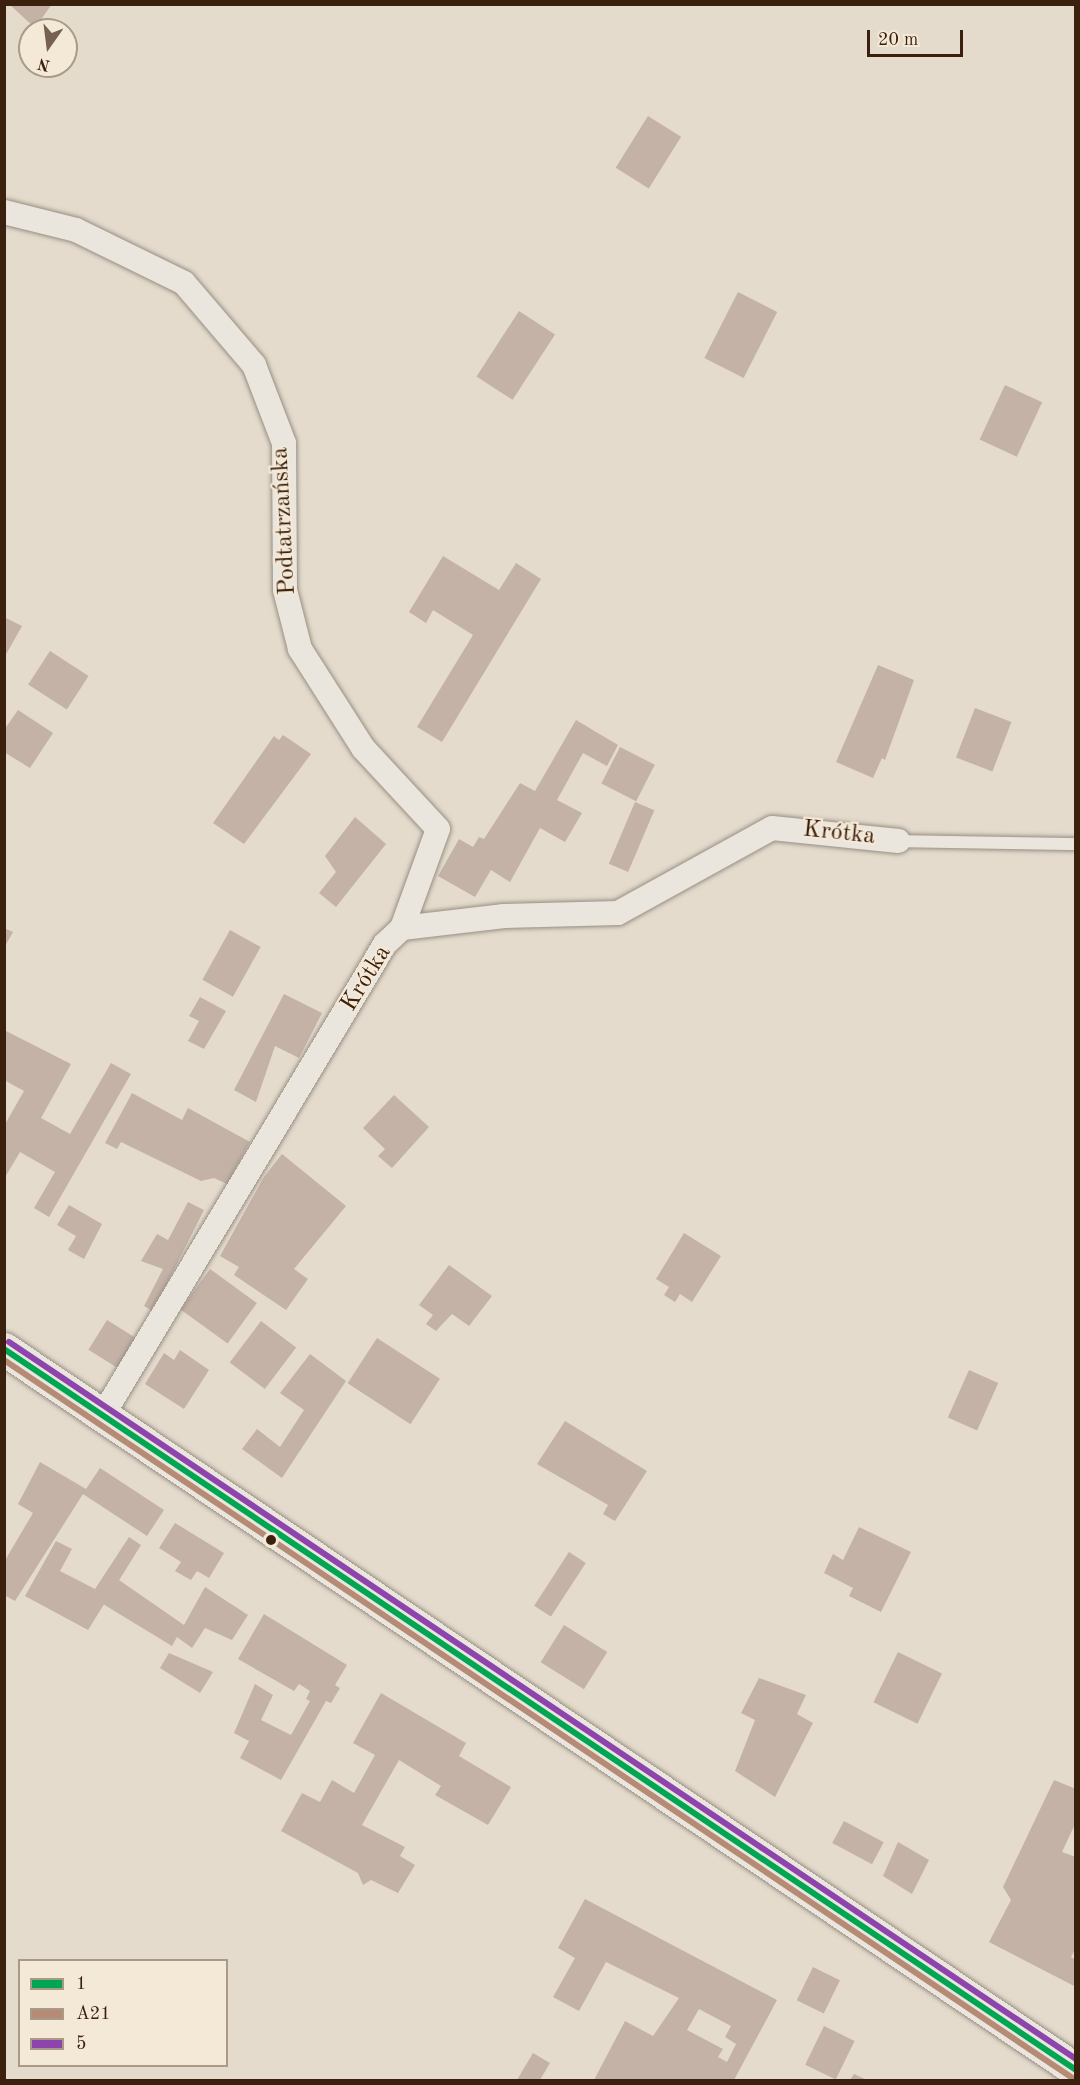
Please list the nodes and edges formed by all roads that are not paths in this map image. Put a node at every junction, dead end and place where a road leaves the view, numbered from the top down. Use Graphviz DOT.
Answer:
graph roads {
  1 [pos="4,212"];
  2 [pos="898,841"];
  3 [pos="1076,844"];
  4 [pos="402,928"];
  5 [pos="4,1349"];
  6 [pos="103,1415"];
  7 [pos="1076,2070"];
  1 -- 4 [label="street, Podtatrzańska"];
  2 -- 3 [label="lane"];
  2 -- 4 [label="street, Krótka"];
  4 -- 6 [label="street, Krótka"];
  5 -- 6 [label="street"];
  6 -- 7 [label="street"];
}
